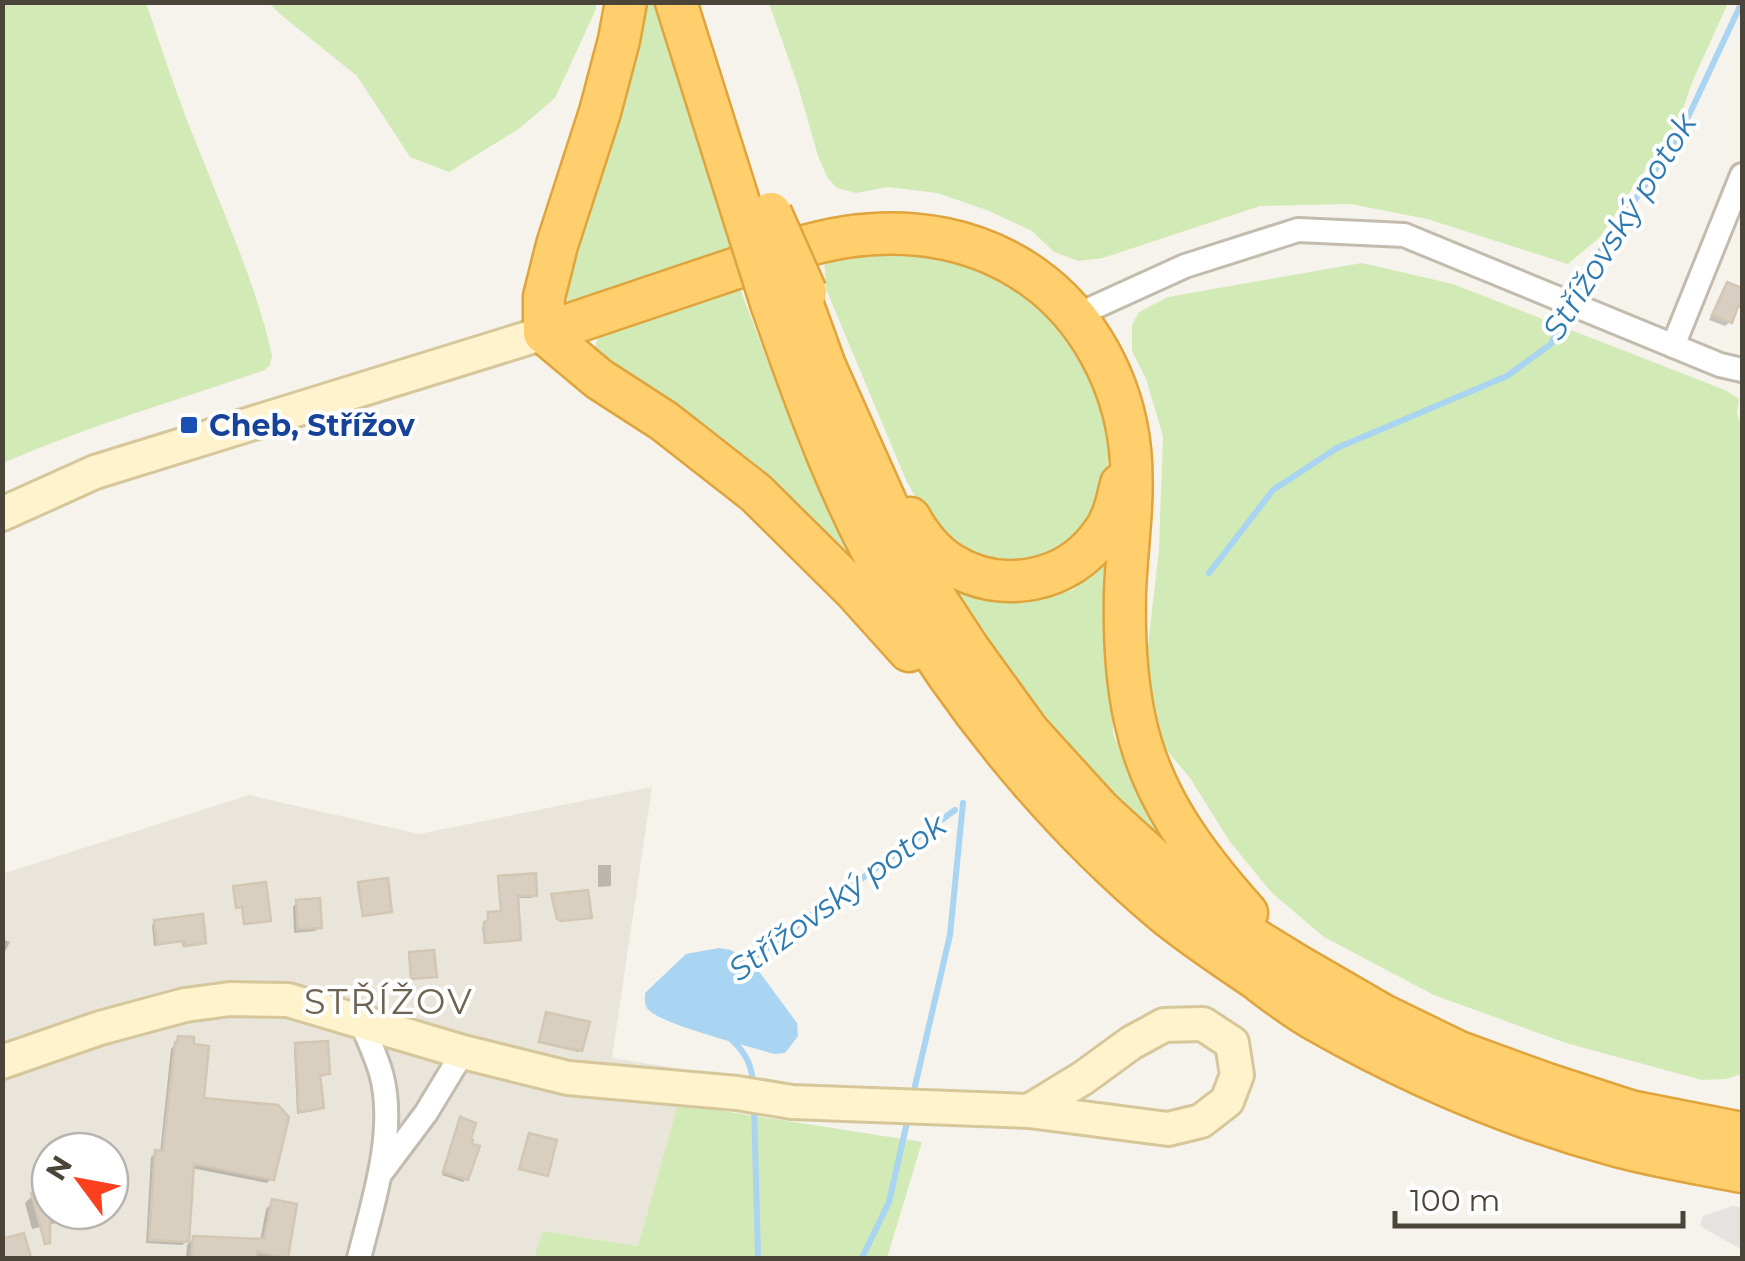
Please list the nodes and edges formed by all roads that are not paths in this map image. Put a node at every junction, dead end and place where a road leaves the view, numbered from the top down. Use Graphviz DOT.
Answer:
graph roads {
  1 [pos="626,2"];
  2 [pos="676,2"];
  3 [pos="695,2"];
  4 [pos="1742,175"];
  5 [pos="758,217"];
  6 [pos="792,296"];
  7 [pos="1075,316"];
  8 [pos="544,333"];
  9 [pos="1673,346"];
  10 [pos="1742,370"];
  11 [pos="1120,405"];
  12 [pos="2,514"];
  13 [pos="1002,748"];
  14 [pos="1295,964"];
  15 [pos="361,1022"];
  16 [pos="463,1052"];
  17 [pos="2,1062"];
  18 [pos="1029,1111"];
  19 [pos="1742,1134"];
  20 [pos="1742,1172"];
  21 [pos="379,1176"];
  22 [pos="359,1258"];
  1 -- 8 [label="highway"];
  2 -- 5 [label="highway"];
  3 -- 5 [label="highway"];
  4 -- 9 [label="street"];
  5 -- 6 [label="highway, bridge"];
  6 -- 11 [label="highway"];
  6 -- 13 [label="highway"];
  6 -- 14 [label="highway"];
  7 -- 8 [label="highway"];
  7 -- 9 [label="street"];
  7 -- 11 [label="highway"];
  8 -- 12 [label="street"];
  8 -- 13 [label="highway"];
  9 -- 10 [label="street"];
  11 -- 14 [label="highway"];
  13 -- 20 [label="highway"];
  14 -- 19 [label="highway"];
  15 -- 16 [label="street"];
  15 -- 17 [label="street"];
  15 -- 21 [label="street"];
  16 -- 18 [label="street"];
  16 -- 21 [label="street"];
  18 -- 18 [label="street"];
  21 -- 22 [label="street"];
}
